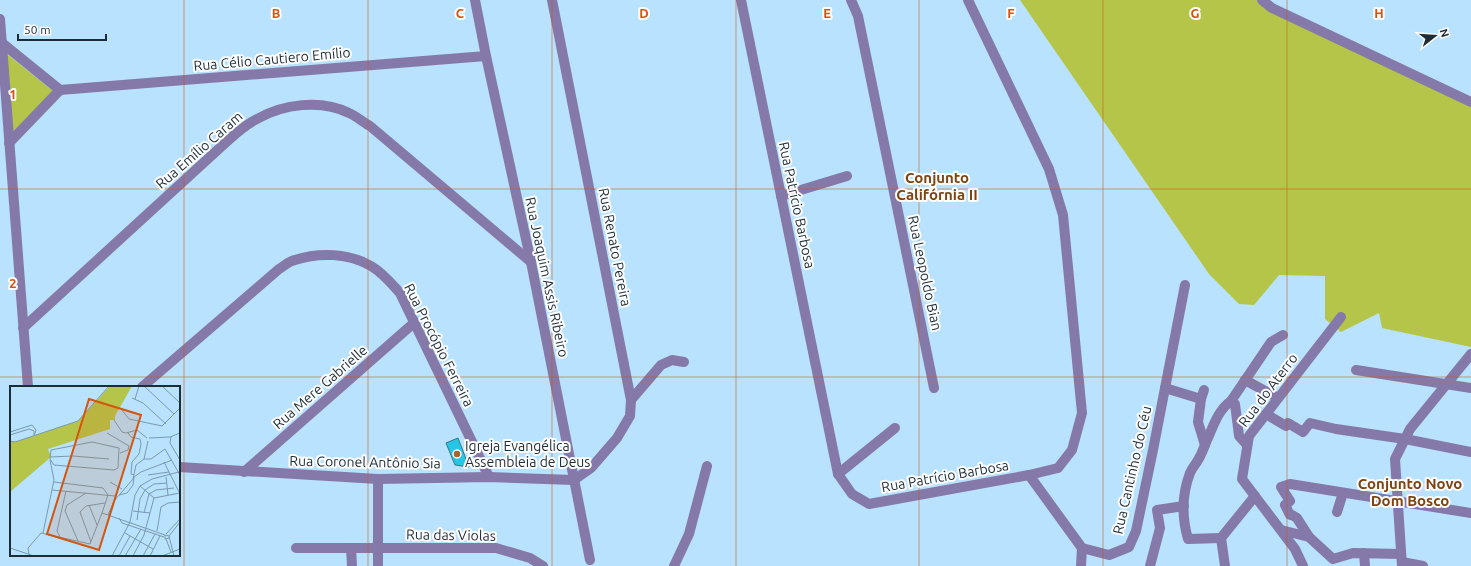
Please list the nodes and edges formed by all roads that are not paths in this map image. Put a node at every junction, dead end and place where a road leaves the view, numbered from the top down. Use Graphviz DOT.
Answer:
graph roads {
  1 [pos="475,0"];
  2 [pos="552,0"];
  3 [pos="741,0"];
  4 [pos="851,0"];
  5 [pos="968,0"];
  6 [pos="1262,0"];
  7 [pos="0,19"];
  8 [pos="2,43"];
  9 [pos="486,56"];
  10 [pos="60,90"];
  11 [pos="1471,102"];
  12 [pos="9,143"];
  13 [pos="847,176"];
  14 [pos="781,196"];
  15 [pos="531,262"];
  16 [pos="1185,285"];
  17 [pos="1340,317"];
  18 [pos="415,322"];
  19 [pos="23,328"];
  20 [pos="1283,335"];
  21 [pos="1471,354"];
  22 [pos="684,362"];
  23 [pos="1356,370"];
  24 [pos="1246,380"];
  25 [pos="1446,384"];
  26 [pos="28,386"];
  27 [pos="143,386"];
  28 [pos="934,388"];
  29 [pos="1165,388"];
  30 [pos="1471,388"];
  31 [pos="1278,398"];
  32 [pos="631,400"];
  33 [pos="1231,401"];
  34 [pos="1266,414"];
  35 [pos="895,428"];
  36 [pos="1405,439"];
  37 [pos="1205,445"];
  38 [pos="1247,445"];
  39 [pos="1471,452"];
  40 [pos="707,466"];
  41 [pos="180,468"];
  42 [pos="244,472"];
  43 [pos="838,474"];
  44 [pos="1029,475"];
  45 [pos="489,477"];
  46 [pos="378,479"];
  47 [pos="574,480"];
  48 [pos="1343,493"];
  49 [pos="1255,496"];
  50 [pos="1398,501"];
  51 [pos="1184,506"];
  52 [pos="1337,512"];
  53 [pos="1471,512"];
  54 [pos="1281,530"];
  55 [pos="1221,538"];
  56 [pos="1309,538"];
  57 [pos="296,548"];
  58 [pos="351,548"];
  59 [pos="378,548"];
  60 [pos="1082,548"];
  61 [pos="1364,553"];
  62 [pos="590,560"];
  63 [pos="1402,561"];
  64 [pos="352,566"];
  65 [pos="378,566"];
  66 [pos="543,566"];
  67 [pos="674,566"];
  68 [pos="1081,566"];
  69 [pos="1150,566"];
  70 [pos="1225,566"];
  71 [pos="1303,566"];
  72 [pos="1365,566"];
  73 [pos="1423,566"];
  1 -- 9 [label="street, Rua Joaquim Assis Ribeiro"];
  2 -- 32 [label="street, Rua Renato Pereira"];
  3 -- 14 [label="street, Rua Patrício Barbosa"];
  4 -- 28 [label="street, Rua Leopoldo Bian"];
  5 -- 44 [label="street, Rua Patrício Barbosa"];
  6 -- 11 [label="street"];
  7 -- 8 [label="street"];
  8 -- 10 [label="street"];
  8 -- 12 [label="street"];
  9 -- 10 [label="street, Rua Célio Cautiero Emílio"];
  9 -- 15 [label="street, Rua Joaquim Assis Ribeiro"];
  10 -- 12 [label="street"];
  12 -- 19 [label="street"];
  13 -- 14 [label="street"];
  14 -- 43 [label="street, Rua Patrício Barbosa"];
  15 -- 19 [label="street, Rua Emílio Caram"];
  15 -- 47 [label="street, Rua Joaquim Assis Ribeiro"];
  16 -- 29 [label="street, Rua Cantinho do Céu"];
  17 -- 31 [label="street, Rua do Aterro"];
  18 -- 27 [label="street, Rua Procópio Ferreira"];
  18 -- 42 [label="street, Rua Mere Gabrielle"];
  18 -- 45 [label="street, Rua Procópio Ferreira"];
  19 -- 26 [label="street"];
  20 -- 24 [label="street"];
  21 -- 25 [label="street"];
  22 -- 32 [label="street"];
  23 -- 25 [label="street"];
  24 -- 31 [label="street"];
  24 -- 33 [label="street"];
  25 -- 30 [label="street"];
  25 -- 36 [label="street"];
  29 -- 37 [label="street"];
  29 -- 60 [label="street, Rua Cantinho do Céu"];
  31 -- 34 [label="street, Rua do Aterro"];
  32 -- 47 [label="street, Rua Renato Pereira"];
  33 -- 37 [label="street"];
  33 -- 38 [label="street"];
  34 -- 36 [label="street"];
  34 -- 38 [label="street, Rua do Aterro"];
  35 -- 43 [label="street"];
  36 -- 39 [label="street"];
  36 -- 50 [label="street"];
  37 -- 51 [label="street"];
  38 -- 49 [label="street, Rua do Aterro"];
  40 -- 67 [label="street"];
  41 -- 42 [label="street, Rua Coronel Antônio Sia"];
  42 -- 46 [label="street, Rua Coronel Antônio Sia"];
  43 -- 44 [label="street, Rua Patrício Barbosa"];
  44 -- 60 [label="street"];
  45 -- 46 [label="street, Rua Coronel Antônio Sia"];
  45 -- 47 [label="street, Rua Coronel Antônio Sia"];
  46 -- 59 [label="street"];
  47 -- 62 [label="street, Rua Joaquim Assis Ribeiro"];
  48 -- 50 [label="street"];
  48 -- 52 [label="street"];
  48 -- 56 [label="street"];
  49 -- 54 [label="street, Rua do Aterro"];
  49 -- 55 [label="street"];
  50 -- 53 [label="street"];
  50 -- 63 [label="street"];
  51 -- 55 [label="street"];
  51 -- 69 [label="street"];
  54 -- 56 [label="street"];
  54 -- 71 [label="street, Rua do Aterro"];
  55 -- 70 [label="street"];
  56 -- 61 [label="street"];
  57 -- 58 [label="street, Rua das Violas"];
  58 -- 59 [label="street, Rua das Violas"];
  58 -- 64 [label="street"];
  59 -- 65 [label="street"];
  59 -- 66 [label="street, Rua das Violas"];
  60 -- 68 [label="street"];
  61 -- 63 [label="street"];
  61 -- 72 [label="street"];
  63 -- 73 [label="street"];
}
